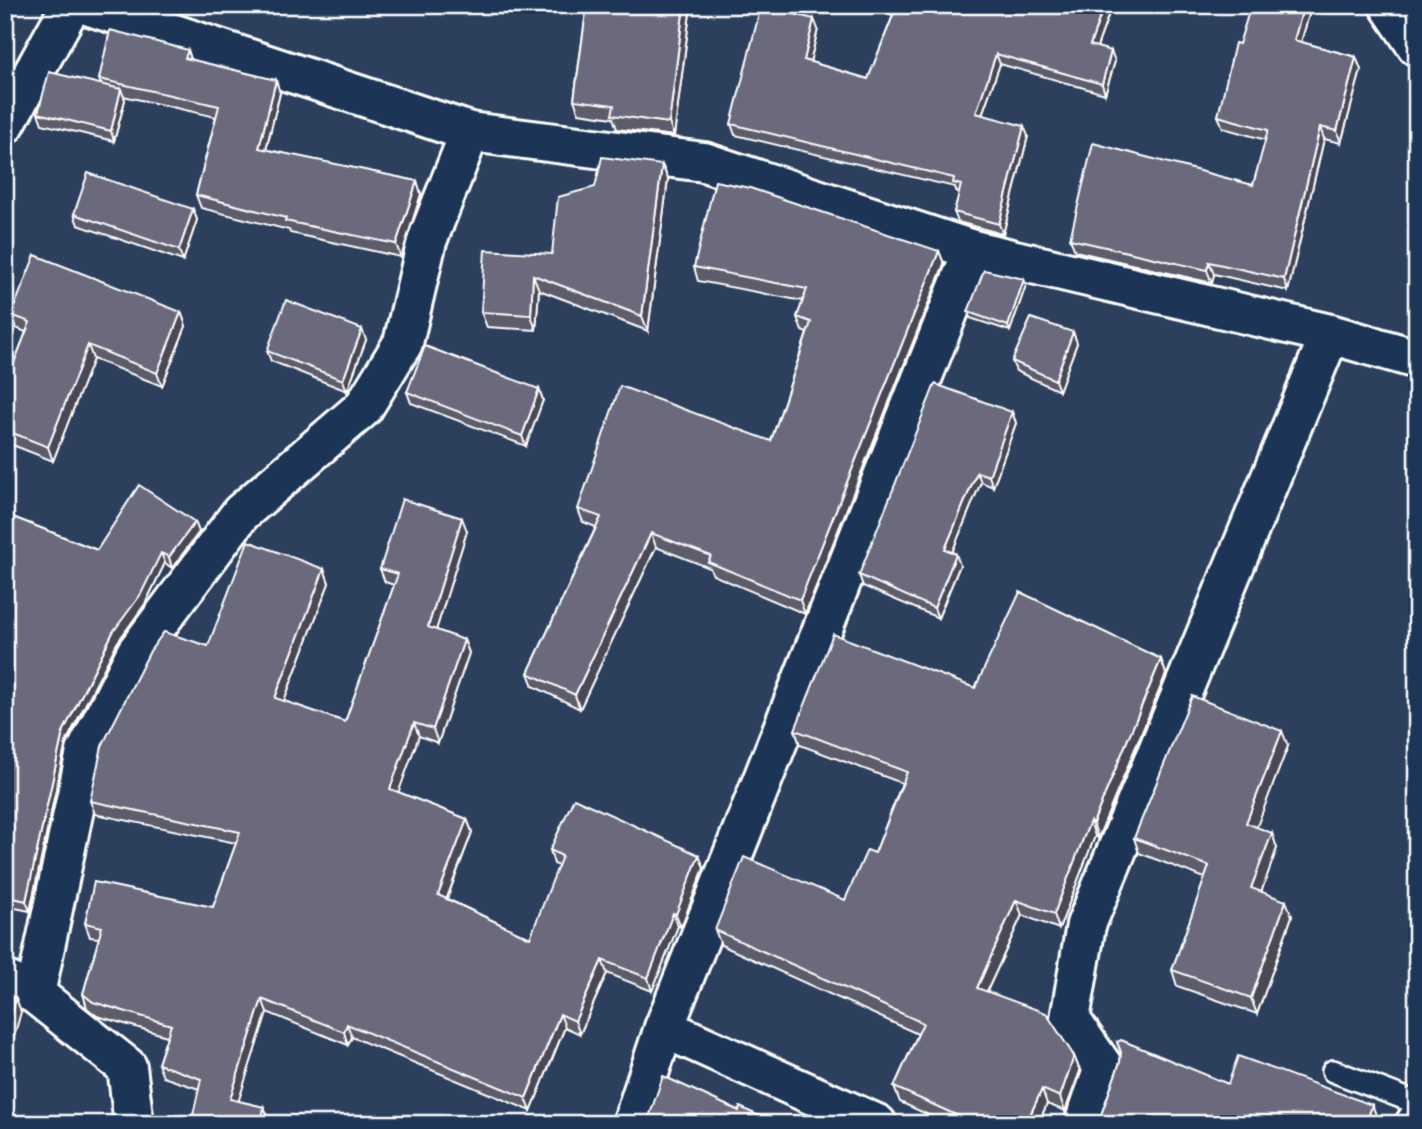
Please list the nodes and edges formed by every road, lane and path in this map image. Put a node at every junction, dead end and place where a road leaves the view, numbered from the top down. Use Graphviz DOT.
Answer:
graph roads {
  1 [pos="71,5"];
  2 [pos="87,5"];
  3 [pos="1389,5"];
  4 [pos="1417,46"];
  5 [pos="5,124"];
  6 [pos="470,132"];
  7 [pos="973,250"];
  8 [pos="1330,334"];
  9 [pos="1417,359"];
  10 [pos="20,987"];
  11 [pos="664,1028"];
  12 [pos="1333,1071"];
  13 [pos="1417,1103"];
  14 [pos="134,1124"];
  15 [pos="632,1124"];
  16 [pos="877,1124"];
  17 [pos="1084,1124"];
  1 -- 5 [label="street"];
  2 -- 6 [label="street"];
  3 -- 4 [label="street"];
  6 -- 7 [label="street"];
  6 -- 10 [label="street"];
  7 -- 8 [label="street"];
  7 -- 11 [label="street"];
  8 -- 9 [label="street"];
  8 -- 17 [label="street"];
  10 -- 14 [label="street"];
  11 -- 15 [label="street"];
  11 -- 16 [label="street"];
  12 -- 13 [label="lane"];
}
